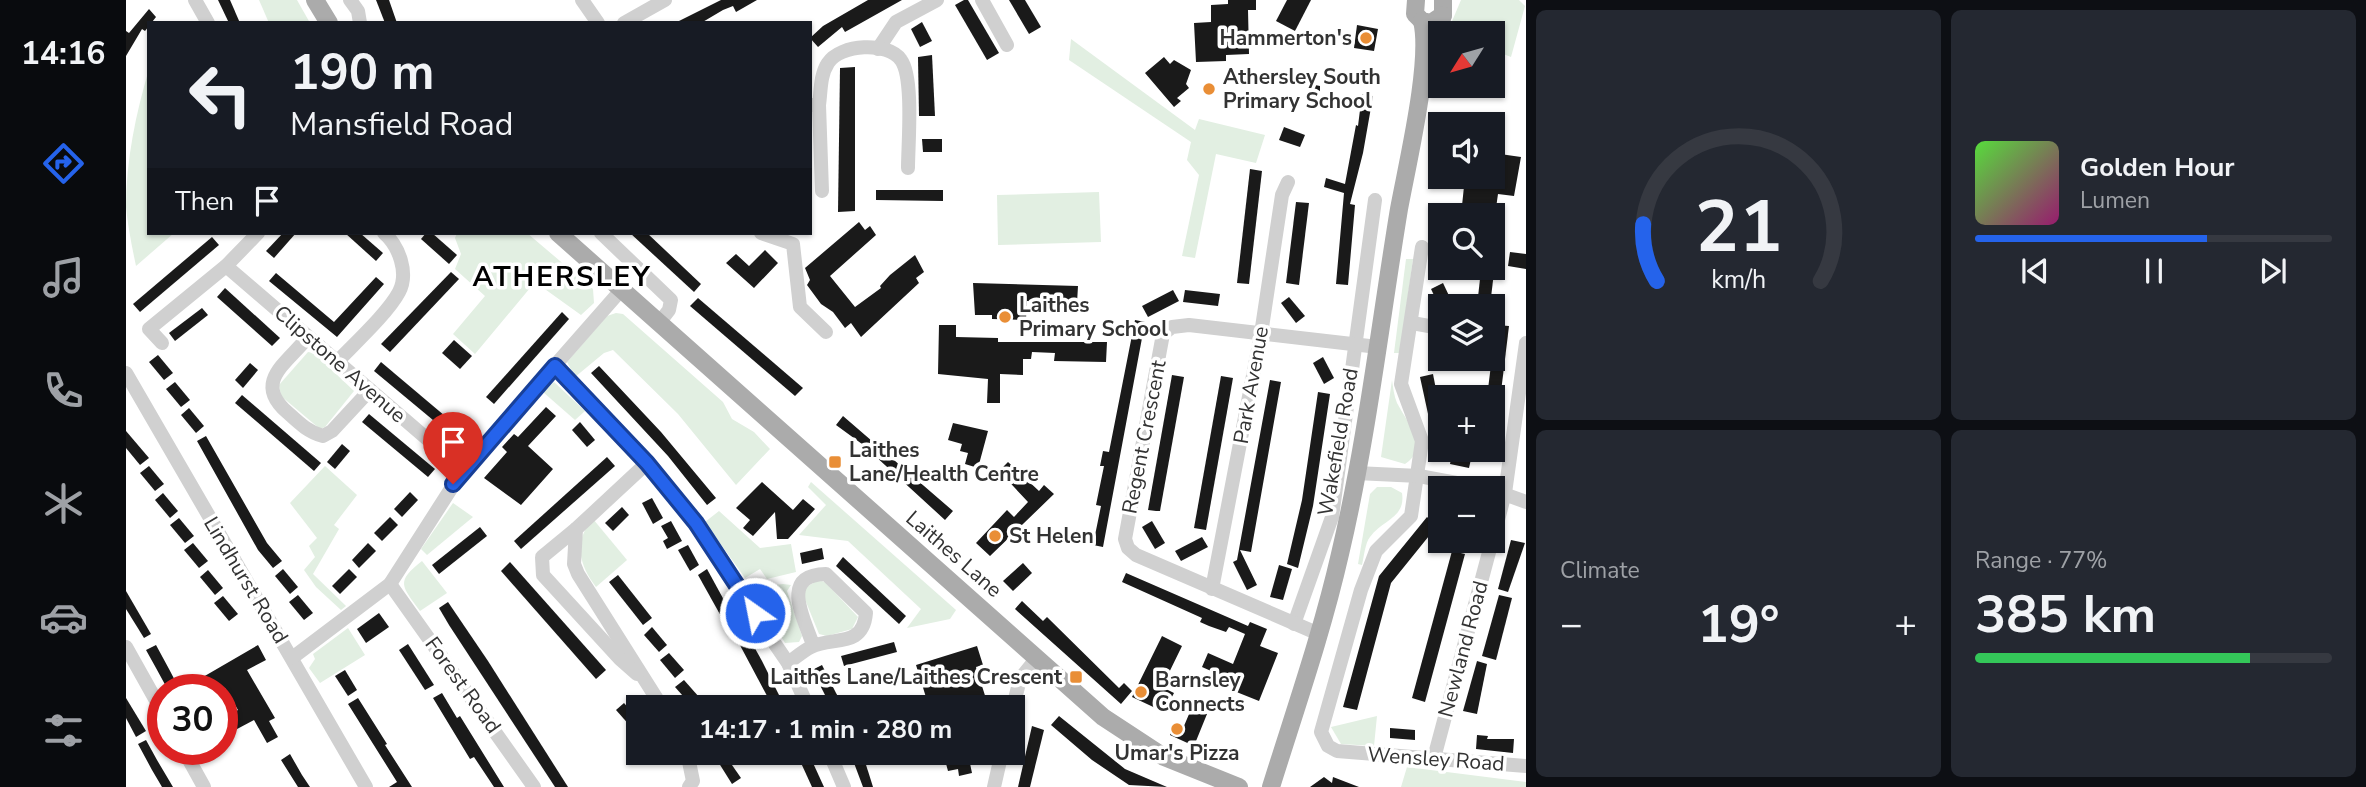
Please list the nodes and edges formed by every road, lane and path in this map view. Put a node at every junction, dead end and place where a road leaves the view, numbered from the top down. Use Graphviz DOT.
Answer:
graph roads {
  1 [pos="195,0"];
  2 [pos="316,0"];
  3 [pos="350,0"];
  4 [pos="582,0"];
  5 [pos="665,0"];
  6 [pos="937,0"];
  7 [pos="982,0"];
  8 [pos="1416,0"];
  9 [pos="1444,6"];
  10 [pos="643,18"];
  11 [pos="207,21"];
  12 [pos="328,21"];
  13 [pos="360,21"];
  14 [pos="597,21"];
  15 [pos="1422,21"];
  16 [pos="1007,45"];
  17 [pos="878,49"];
  18 [pos="1418,98"];
  19 [pos="815,105"];
  20 [pos="908,168"];
  21 [pos="1288,182"];
  22 [pos="822,191"];
  23 [pos="1375,200"];
  24 [pos="256,235"];
  25 [pos="386,235"];
  26 [pos="560,235"];
  27 [pos="603,235"];
  28 [pos="767,235"];
  29 [pos="1422,247"];
  30 [pos="226,266"];
  31 [pos="622,289"];
  32 [pos="659,323"];
  33 [pos="1412,324"];
  34 [pos="1428,326"];
  35 [pos="826,332"];
  36 [pos="1261,334"];
  37 [pos="308,337"];
  38 [pos="162,343"];
  39 [pos="1526,343"];
  40 [pos="1355,345"];
  41 [pos="1378,346"];
  42 [pos="337,362"];
  43 [pos="555,366"];
  44 [pos="126,373"];
  45 [pos="1523,387"];
  46 [pos="370,390"];
  47 [pos="453,461"];
  48 [pos="647,463"];
  49 [pos="1356,473"];
  50 [pos="1419,476"];
  51 [pos="1502,476"];
  52 [pos="1428,478"];
  53 [pos="1505,493"];
  54 [pos="1526,502"];
  55 [pos="576,529"];
  56 [pos="1489,553"];
  57 [pos="390,584"];
  58 [pos="1212,589"];
  59 [pos="1294,624"];
  60 [pos="1319,634"];
  61 [pos="813,645"];
  62 [pos="126,647"];
  63 [pos="292,658"];
  64 [pos="1037,658"];
  65 [pos="788,663"];
  66 [pos="147,684"];
  67 [pos="650,685"];
  68 [pos="655,695"];
  69 [pos="803,695"];
  70 [pos="1016,695"];
  71 [pos="1434,758"];
  72 [pos="192,765"];
  73 [pos="689,765"];
  74 [pos="835,765"];
  75 [pos="999,765"];
  76 [pos="1526,766"];
  77 [pos="691,784"];
  78 [pos="204,787"];
  79 [pos="366,787"];
  80 [pos="534,787"];
  81 [pos="844,787"];
  82 [pos="994,787"];
  83 [pos="1240,787"];
  84 [pos="1271,787"];
  1 -- 11 [label="street"];
  2 -- 12 [label="main road"];
  3 -- 13 [label="street"];
  4 -- 14 [label="street"];
  5 -- 10 [label="street"];
  6 -- 17 [label="street"];
  7 -- 16 [label="street"];
  8 -- 15 [label="main road, Wakefield Road"];
  9 -- 15 [label="main road"];
  9 -- 18 [label="main road, Wakefield Road"];
  15 -- 18 [label="main road, Wakefield Road"];
  17 -- 19 [label="street"];
  17 -- 20 [label="street"];
  18 -- 41 [label="main road, Wakefield Road"];
  19 -- 22 [label="street"];
  21 -- 36 [label="street, Park Avenue"];
  23 -- 40 [label="street, Wakefield Road"];
  24 -- 30 [label="street"];
  25 -- 42 [label="street"];
  26 -- 31 [label="main road, Laithes Lane"];
  27 -- 32 [label="street"];
  28 -- 35 [label="street"];
  29 -- 33 [label="street"];
  30 -- 37 [label="street, Clipstone Avenue"];
  30 -- 38 [label="street"];
  31 -- 32 [label="main road, Laithes Lane"];
  31 -- 43 [label="street"];
  32 -- 64 [label="main road, Laithes Lane"];
  33 -- 34 [label="street"];
  33 -- 50 [label="street"];
  36 -- 40 [label="street, Regent Crescent"];
  36 -- 58 [label="street, Park Avenue"];
  36 -- 58 [label="street, Regent Crescent"];
  37 -- 42 [label="street, Clipstone Avenue"];
  37 -- 46 [label="street"];
  39 -- 45 [label="street, Newland Road"];
  40 -- 41 [label="street, Regent Crescent"];
  40 -- 59 [label="street, Wakefield Road"];
  41 -- 49 [label="main road, Wakefield Road"];
  42 -- 46 [label="street, Clipstone Avenue"];
  43 -- 48 [label="street"];
  43 -- 57 [label="street"];
  44 -- 63 [label="street, Lindhurst Road"];
  45 -- 51 [label="street, Newland Road"];
  46 -- 47 [label="street, Clipstone Avenue"];
  48 -- 55 [label="street"];
  48 -- 65 [label="street"];
  49 -- 50 [label="street"];
  49 -- 60 [label="main road, Wakefield Road"];
  50 -- 52 [label="street"];
  50 -- 71 [label="street, Wensley Road"];
  53 -- 54 [label="street"];
  55 -- 67 [label="street"];
  55 -- 67 [label="street"];
  56 -- 71 [label="street, Newland Road"];
  57 -- 63 [label="street"];
  57 -- 80 [label="street, Forest Road"];
  58 -- 59 [label="street, Regent Crescent"];
  59 -- 60 [label="street, Regent Crescent"];
  60 -- 84 [label="main road, Wakefield Road"];
  61 -- 61 [label="street"];
  61 -- 65 [label="street"];
  62 -- 66 [label="street"];
  63 -- 79 [label="street, Lindhurst Road"];
  64 -- 70 [label="street"];
  64 -- 83 [label="main road, Laithes Lane"];
  65 -- 69 [label="street"];
  67 -- 68 [label="street"];
  71 -- 76 [label="street, Wensley Road"];
  72 -- 78 [label="street"];
  73 -- 77 [label="street"];
  74 -- 81 [label="street"];
  75 -- 82 [label="street"];
}
